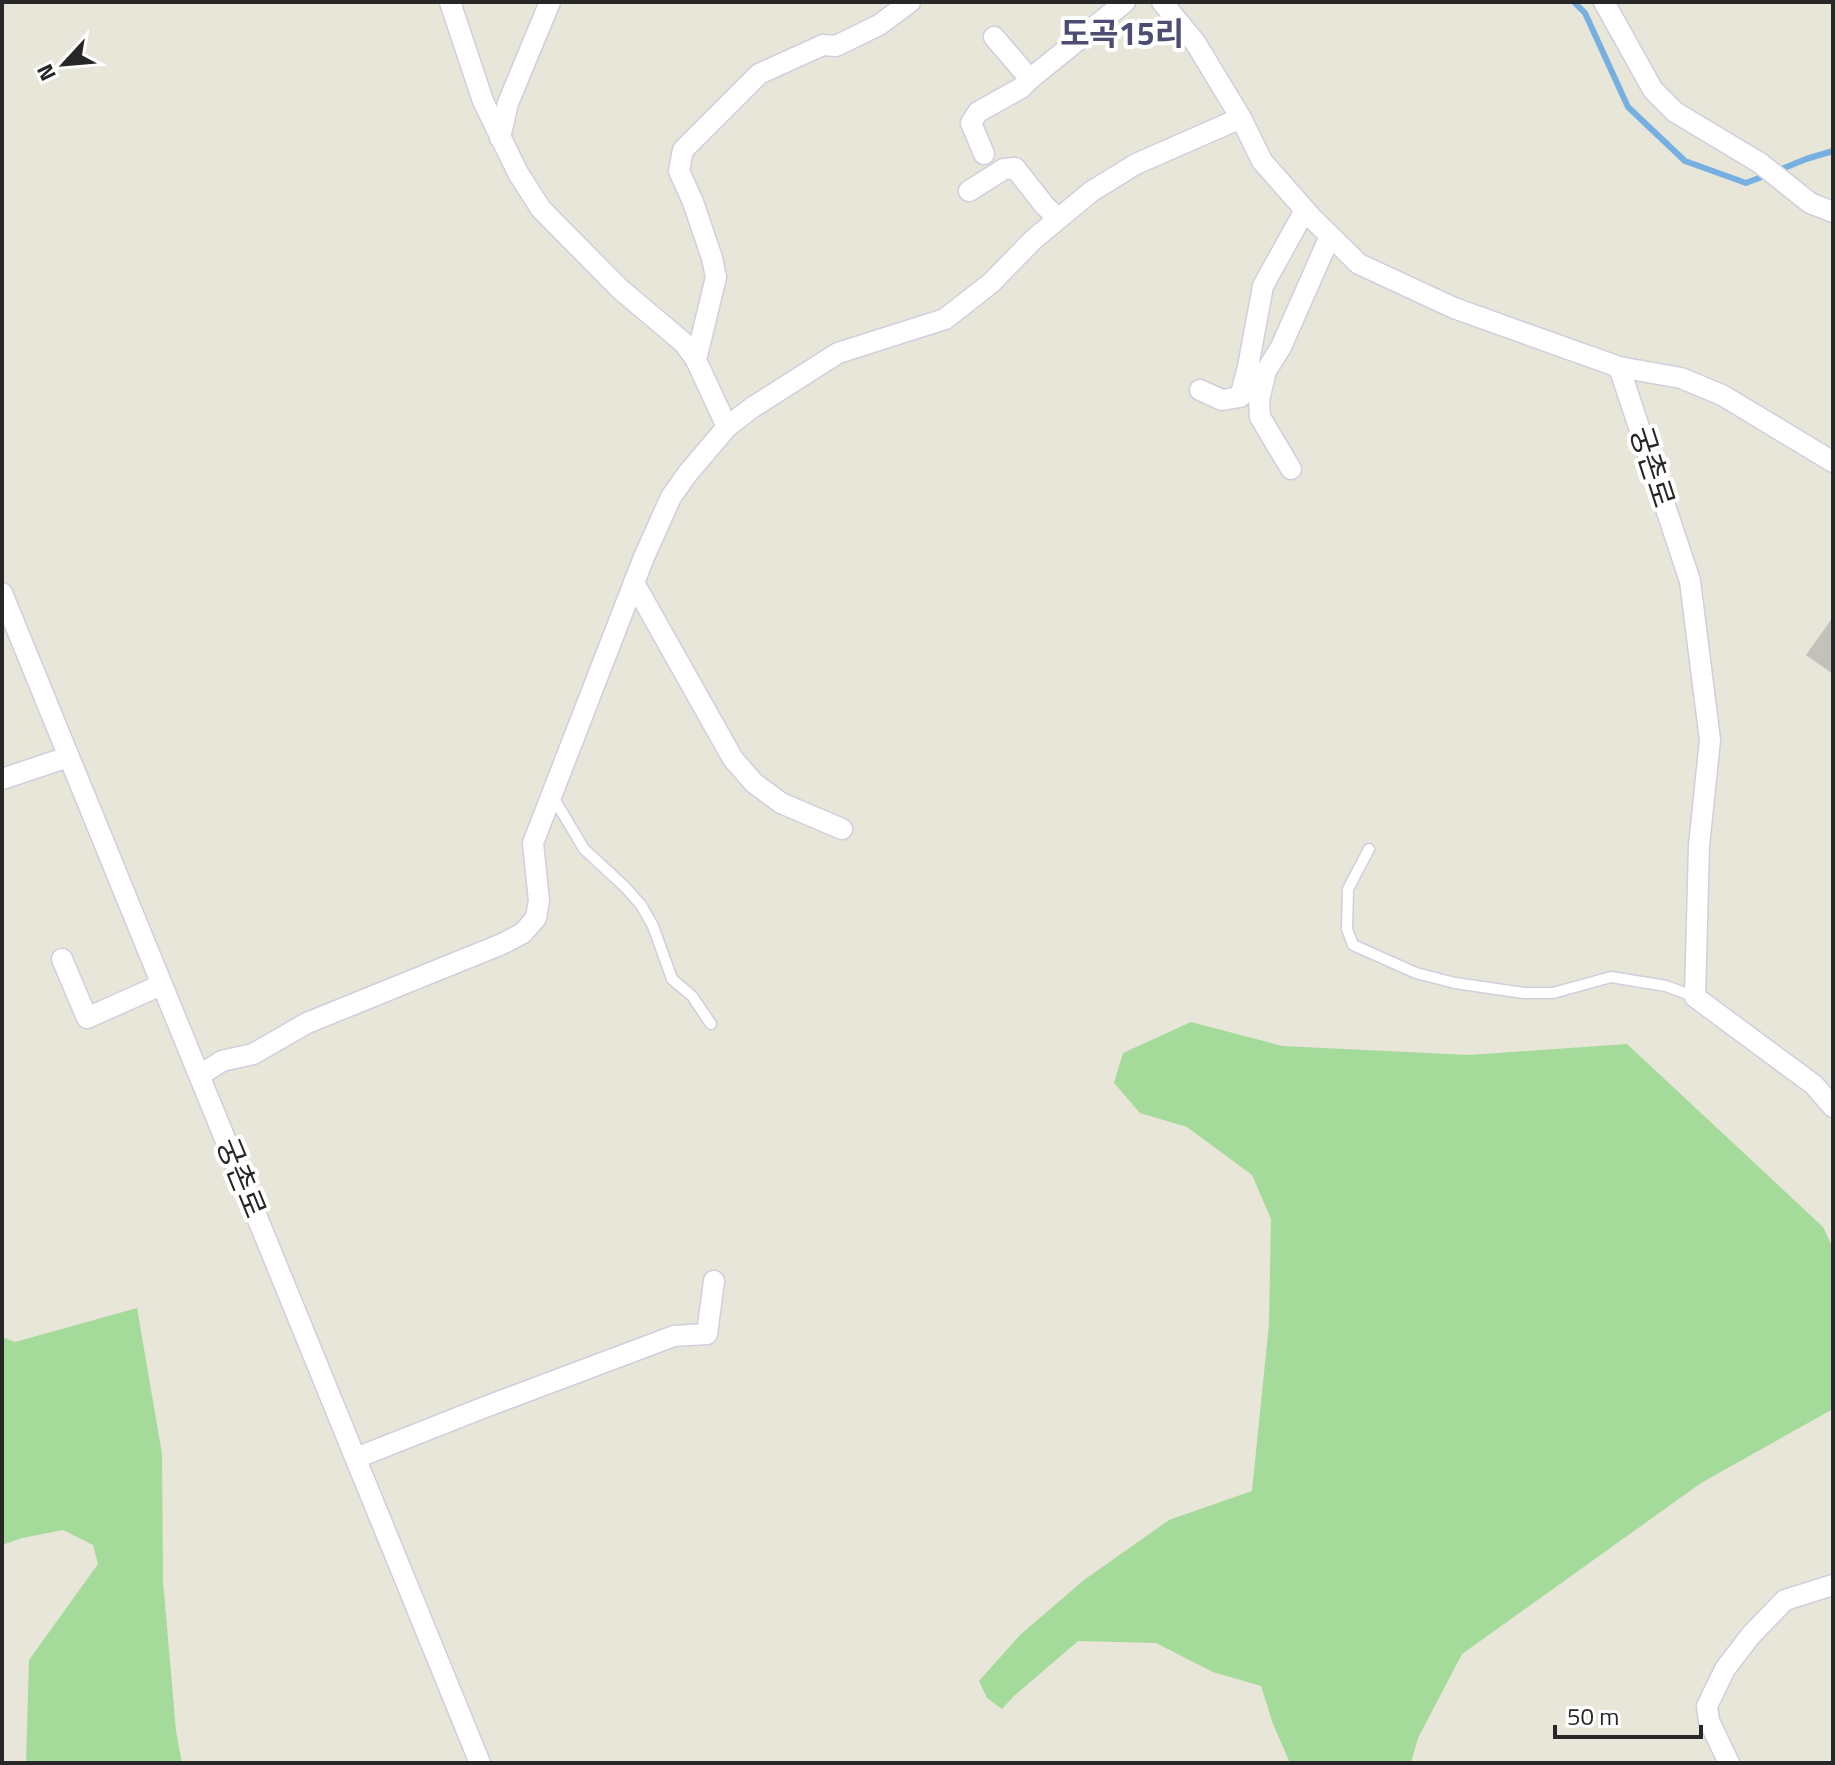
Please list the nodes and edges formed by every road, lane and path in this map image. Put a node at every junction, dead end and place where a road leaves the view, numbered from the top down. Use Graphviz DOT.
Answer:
graph roads {
  1 [pos="450,2"];
  2 [pos="550,2"];
  3 [pos="910,2"];
  4 [pos="1125,2"];
  5 [pos="1162,2"];
  6 [pos="1604,2"];
  7 [pos="994,37"];
  8 [pos="1030,79"];
  9 [pos="1241,118"];
  10 [pos="500,138"];
  11 [pos="984,154"];
  12 [pos="969,191"];
  13 [pos="1305,210"];
  14 [pos="1833,212"];
  15 [pos="1058,218"];
  16 [pos="1330,236"];
  17 [pos="696,360"];
  18 [pos="1619,367"];
  19 [pos="1200,390"];
  20 [pos="727,427"];
  21 [pos="1833,462"];
  22 [pos="1291,469"];
  23 [pos="634,583"];
  24 [pos="2,593"];
  25 [pos="68,757"];
  26 [pos="2,779"];
  27 [pos="552,795"];
  28 [pos="842,829"];
  29 [pos="1369,849"];
  30 [pos="62,959"];
  31 [pos="161,985"];
  32 [pos="1695,997"];
  33 [pos="711,1024"];
  34 [pos="200,1075"];
  35 [pos="1833,1107"];
  36 [pos="714,1281"];
  37 [pos="356,1458"];
  38 [pos="1833,1585"];
  39 [pos="480,1763"];
  40 [pos="1729,1763"];
  1 -- 10 [label="street"];
  2 -- 10 [label="street"];
  3 -- 17 [label="street"];
  4 -- 8 [label="street"];
  5 -- 9 [label="street"];
  6 -- 14 [label="street"];
  7 -- 8 [label="street"];
  8 -- 11 [label="street"];
  9 -- 13 [label="street"];
  9 -- 15 [label="street"];
  10 -- 17 [label="street"];
  12 -- 15 [label="street"];
  13 -- 16 [label="street"];
  13 -- 19 [label="street"];
  15 -- 20 [label="street"];
  16 -- 18 [label="street"];
  16 -- 22 [label="street"];
  17 -- 20 [label="street"];
  18 -- 21 [label="street"];
  18 -- 32 [label="street, 궁촌로"];
  20 -- 23 [label="street"];
  23 -- 27 [label="street"];
  23 -- 28 [label="street"];
  24 -- 25 [label="street, 궁촌로"];
  25 -- 26 [label="street"];
  25 -- 31 [label="street, 궁촌로"];
  27 -- 33 [label="lane"];
  27 -- 34 [label="street"];
  29 -- 32 [label="lane"];
  30 -- 31 [label="street"];
  31 -- 34 [label="street, 궁촌로"];
  32 -- 35 [label="street"];
  34 -- 37 [label="street, 궁촌로"];
  36 -- 37 [label="street"];
  37 -- 39 [label="street, 궁촌로"];
  38 -- 40 [label="street"];
}
